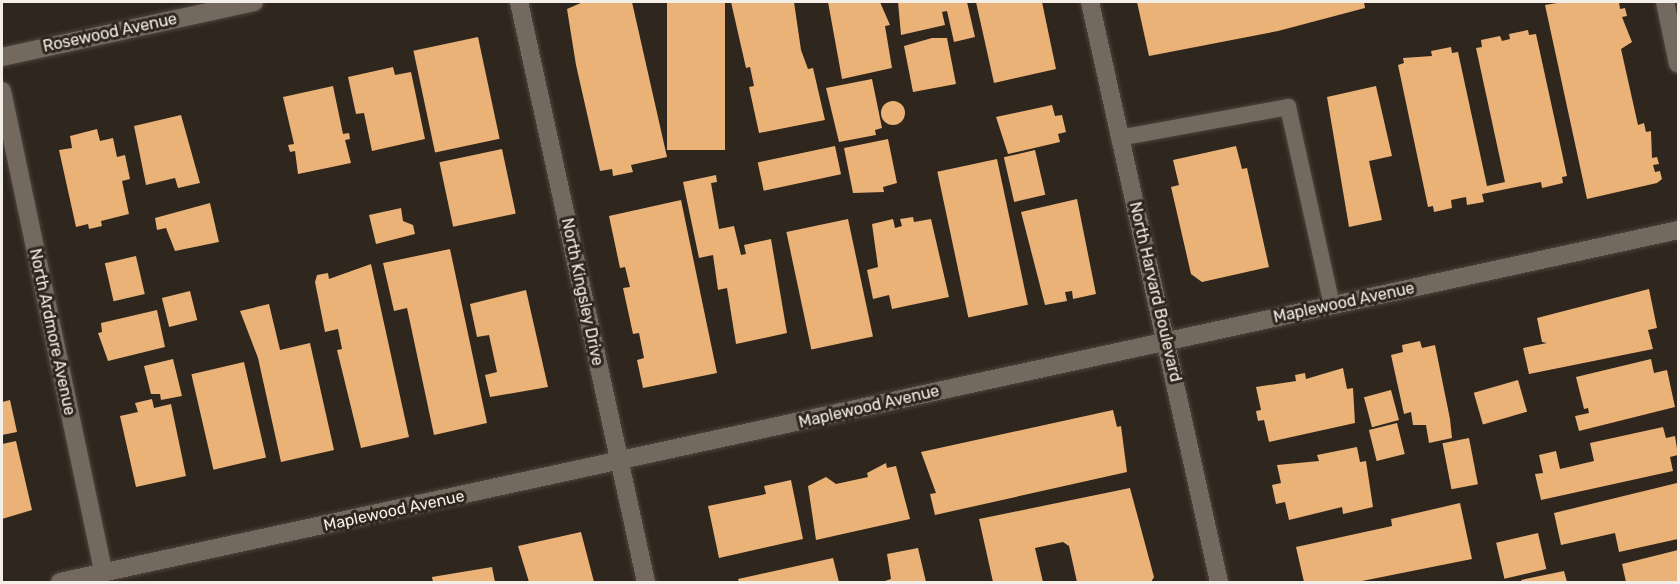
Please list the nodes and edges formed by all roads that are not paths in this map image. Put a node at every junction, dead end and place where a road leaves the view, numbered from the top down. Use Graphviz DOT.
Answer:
graph roads {
  1 [pos="254,2"];
  2 [pos="519,2"];
  3 [pos="1090,2"];
  4 [pos="1665,2"];
  5 [pos="2,57"];
  6 [pos="1678,64"];
  7 [pos="2,91"];
  8 [pos="1119,138"];
  9 [pos="1678,230"];
  10 [pos="1332,305"];
  11 [pos="1167,341"];
  12 [pos="619,463"];
  13 [pos="104,573"];
  14 [pos="60,582"];
  15 [pos="646,582"];
  16 [pos="1219,582"];
  1 -- 5 [label="street, Rosewood Avenue"];
  2 -- 12 [label="street, North Kingsley Drive"];
  3 -- 8 [label="street, North Harvard Boulevard"];
  4 -- 6 [label="street"];
  7 -- 13 [label="street, North Ardmore Avenue"];
  8 -- 10 [label="lane"];
  8 -- 11 [label="street, North Harvard Boulevard"];
  9 -- 10 [label="street, Maplewood Avenue"];
  10 -- 11 [label="street, Maplewood Avenue"];
  11 -- 12 [label="street, Maplewood Avenue"];
  11 -- 16 [label="street, North Harvard Boulevard"];
  12 -- 13 [label="street, Maplewood Avenue"];
  12 -- 15 [label="street, North Kingsley Drive"];
  13 -- 14 [label="street, Maplewood Avenue"];
}
